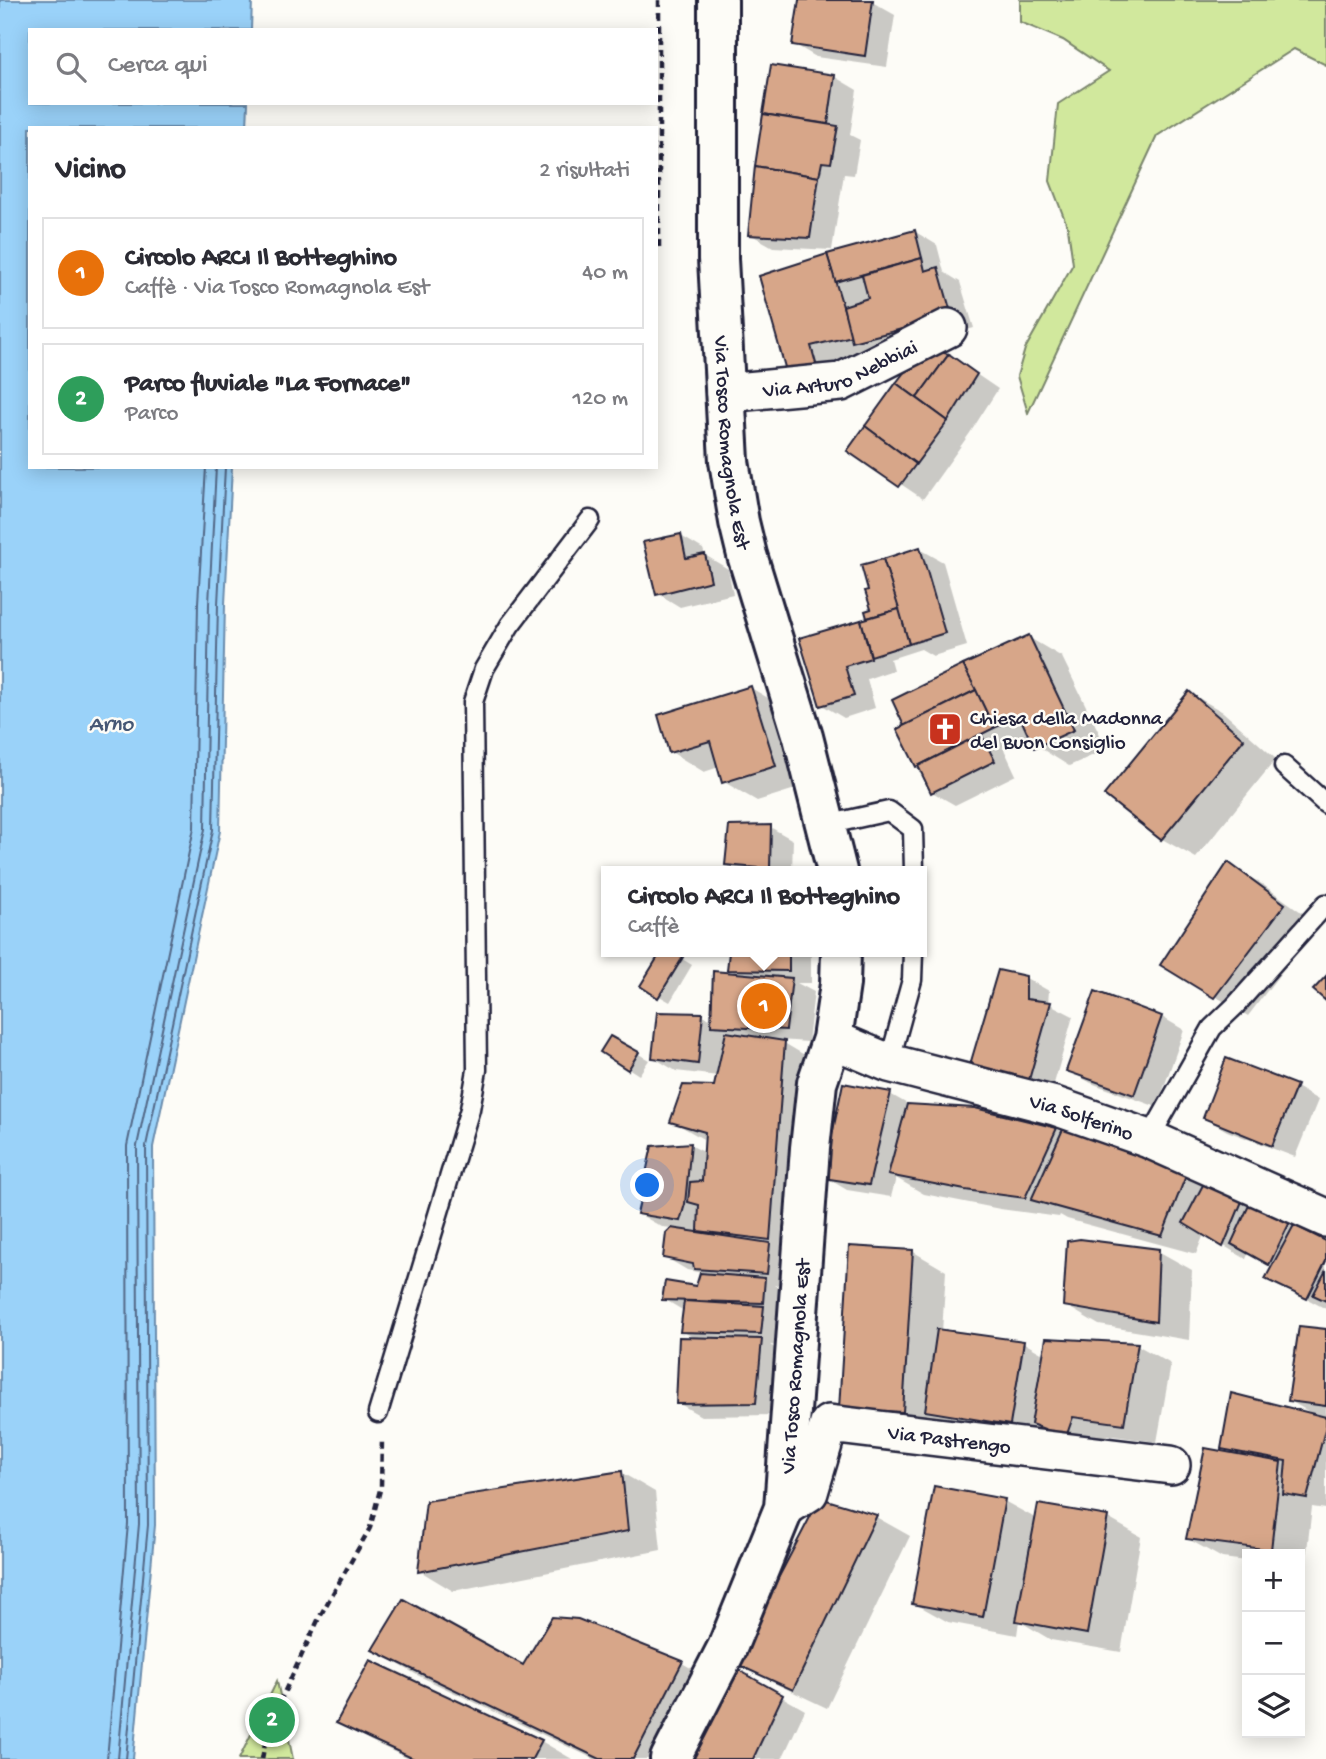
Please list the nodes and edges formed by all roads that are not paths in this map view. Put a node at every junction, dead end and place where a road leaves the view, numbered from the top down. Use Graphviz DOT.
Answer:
graph roads {
  1 [pos="718,0"];
  2 [pos="948,328"];
  3 [pos="725,393"];
  4 [pos="590,520"];
  5 [pos="1284,766"];
  6 [pos="1326,804"];
  7 [pos="826,825"];
  8 [pos="836,866"];
  9 [pos="914,866"];
  10 [pos="1326,904"];
  11 [pos="841,957"];
  12 [pos="913,957"];
  13 [pos="832,1039"];
  14 [pos="888,1063"];
  15 [pos="1149,1139"];
  16 [pos="1326,1218"];
  17 [pos="378,1413"];
  18 [pos="1171,1465"];
  19 [pos="785,1508"];
  20 [pos="670,1759"];
  1 -- 3 [label="main road, Via Tosco Romagnola Est"];
  2 -- 3 [label="street, Via Arturo Nebbiai"];
  3 -- 7 [label="main road, Via Tosco Romagnola Est"];
  4 -- 17 [label="lane"];
  5 -- 6 [label="lane"];
  7 -- 8 [label="main road, Via Tosco Romagnola Est"];
  7 -- 9 [label="lane"];
  10 -- 15 [label="lane"];
  11 -- 13 [label="main road, Via Tosco Romagnola Est"];
  12 -- 14 [label="lane"];
  13 -- 14 [label="street, Via Solferino"];
  13 -- 19 [label="main road, Via Tosco Romagnola Est"];
  14 -- 15 [label="street, Via Solferino"];
  15 -- 16 [label="street, Via Solferino"];
  18 -- 19 [label="street, Via Pastrengo"];
  19 -- 20 [label="main road, Via Tosco Romagnola Est"];
}
